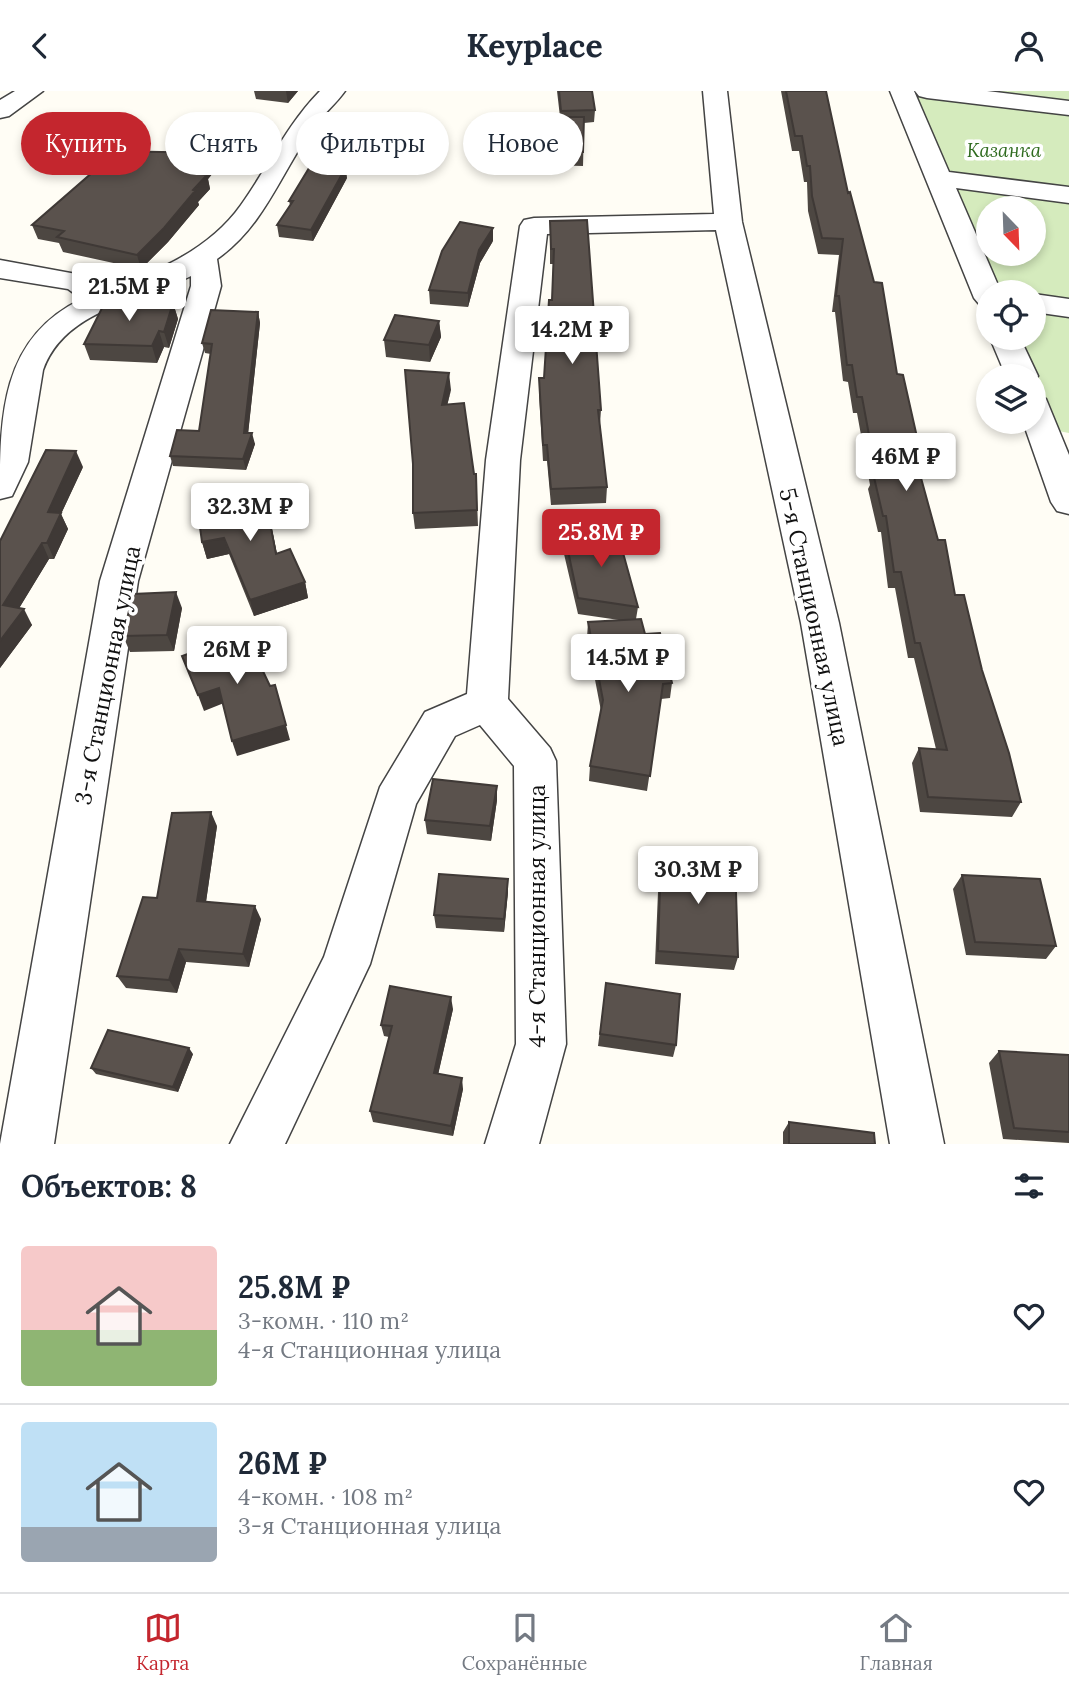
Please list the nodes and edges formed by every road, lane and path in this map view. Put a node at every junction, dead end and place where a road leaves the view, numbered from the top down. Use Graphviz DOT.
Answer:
graph roads {
  1 [pos="31,91"];
  2 [pos="333,91"];
  3 [pos="715,91"];
  4 [pos="902,91"];
  5 [pos="927,91"];
  6 [pos="1069,108"];
  7 [pos="0,111"];
  8 [pos="938,178"];
  9 [pos="1069,195"];
  10 [pos="727,222"];
  11 [pos="203,256"];
  12 [pos="0,269"];
  13 [pos="981,280"];
  14 [pos="103,300"];
  15 [pos="1046,305"];
  16 [pos="1069,308"];
  17 [pos="1050,425"];
  18 [pos="0,487"];
  19 [pos="1069,502"];
  20 [pos="487,704"];
  21 [pos="27,1144"];
  22 [pos="257,1144"];
  23 [pos="512,1144"];
  24 [pos="916,1144"];
  1 -- 7 [label="street"];
  2 -- 11 [label="street"];
  3 -- 10 [label="street, 5-я Станционная улица"];
  4 -- 8 [label="street"];
  5 -- 6 [label="street"];
  8 -- 9 [label="street"];
  8 -- 13 [label="street"];
  10 -- 20 [label="street"];
  10 -- 24 [label="street, 5-я Станционная улица"];
  11 -- 14 [label="street"];
  11 -- 21 [label="street, 3-я Станционная улица"];
  12 -- 14 [label="street"];
  14 -- 18 [label="street"];
  15 -- 16 [label="street"];
  17 -- 19 [label="street"];
  20 -- 22 [label="street"];
  20 -- 23 [label="street, 4-я Станционная улица"];
}
